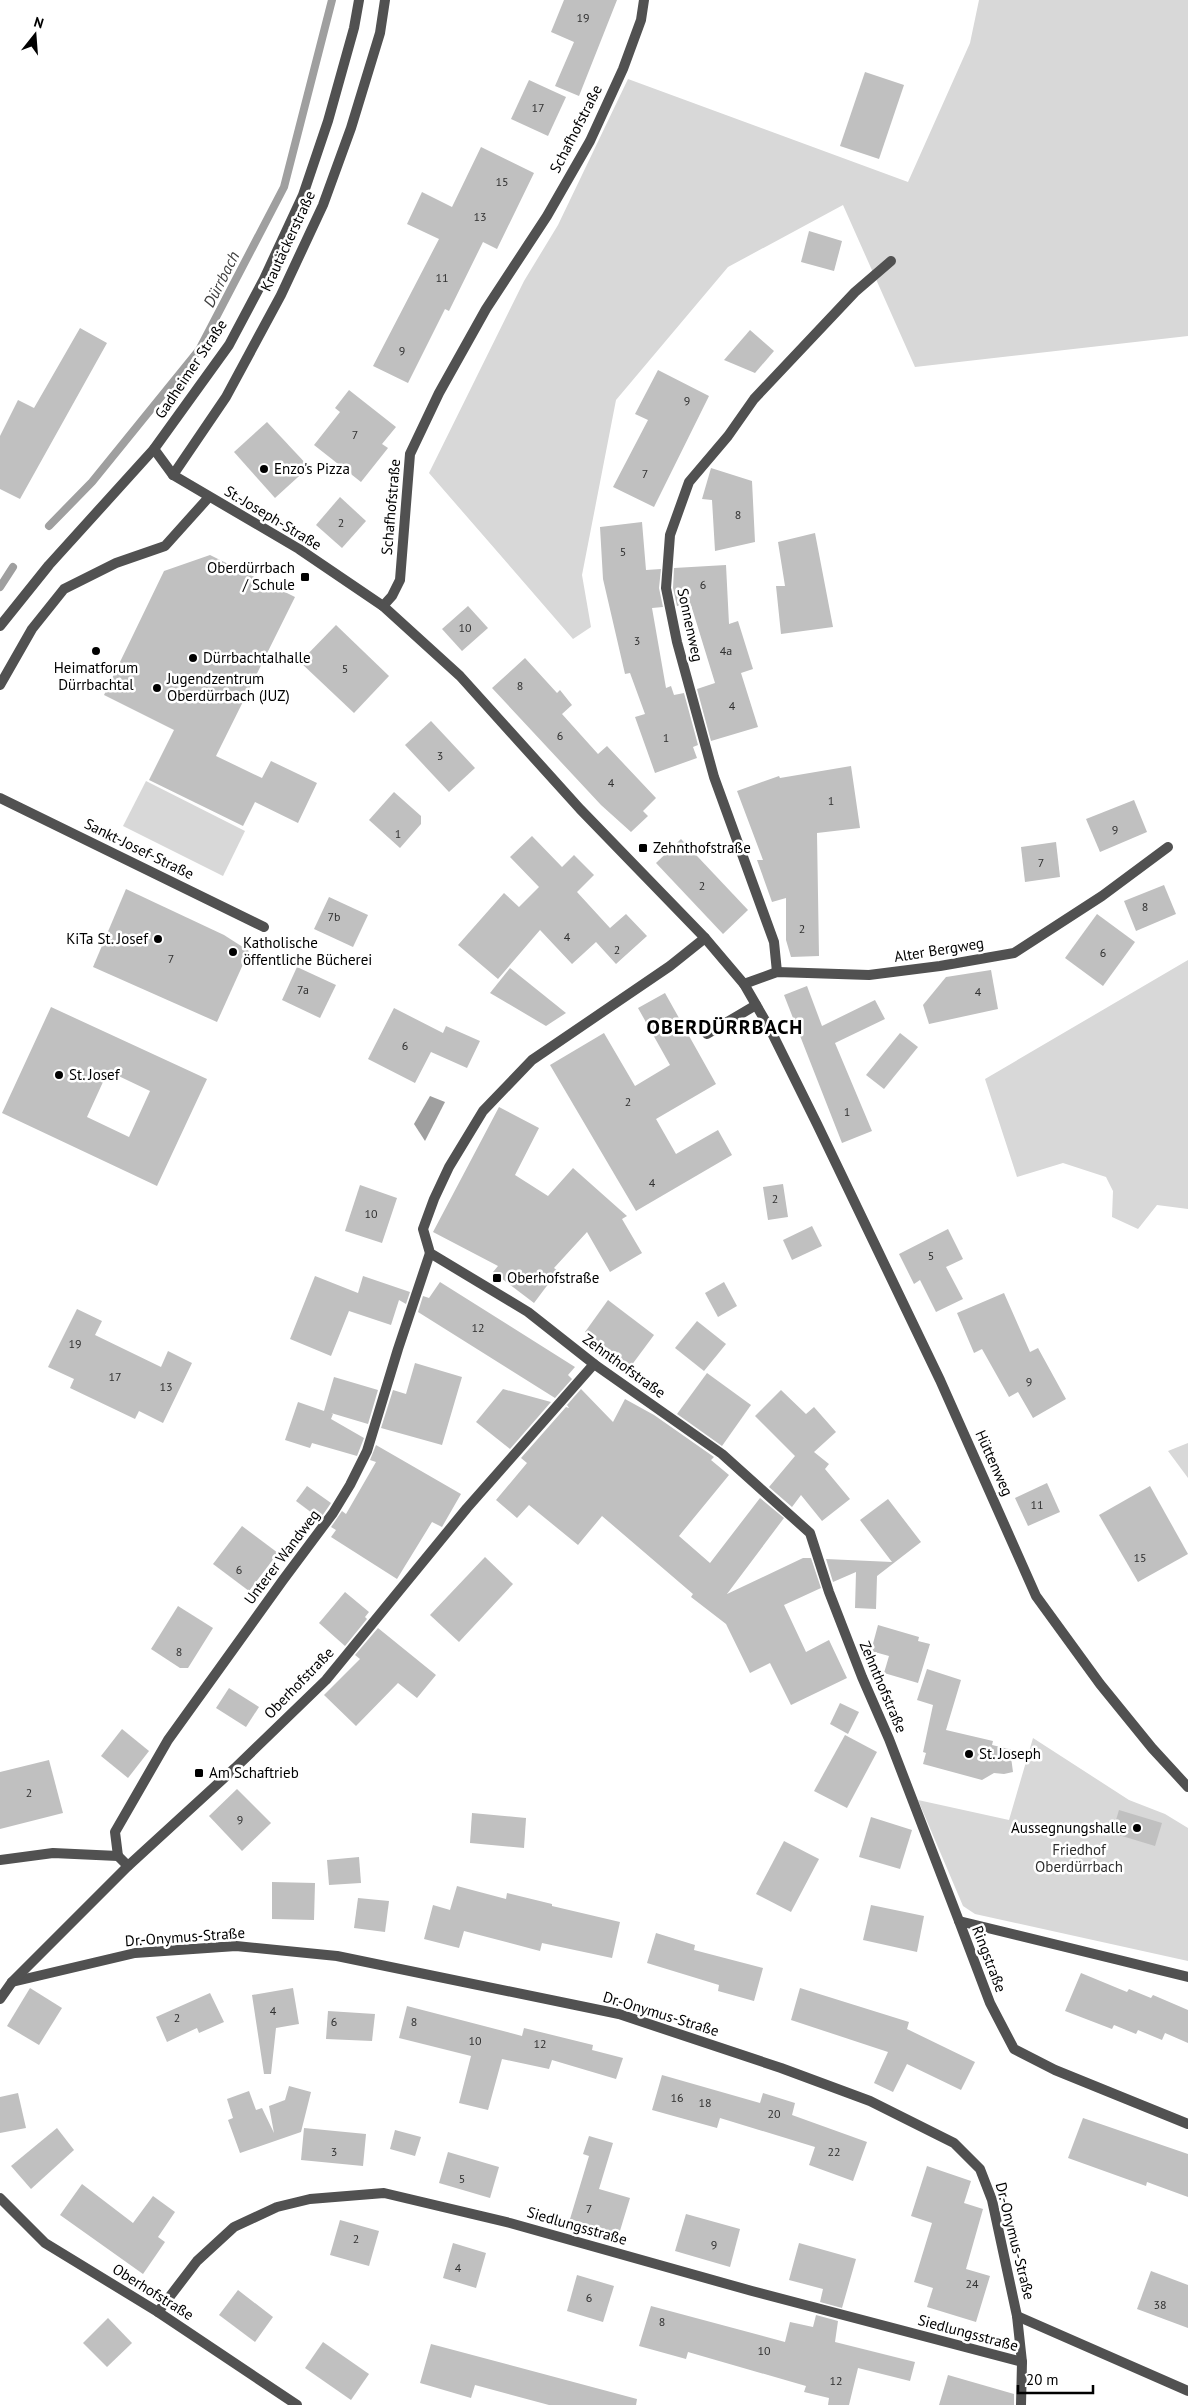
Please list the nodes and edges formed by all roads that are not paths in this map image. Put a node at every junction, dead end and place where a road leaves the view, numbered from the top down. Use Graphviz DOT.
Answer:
graph roads {
  1 [pos="359,0"];
  2 [pos="385,0"];
  3 [pos="644,0"];
  4 [pos="891,261"];
  5 [pos="154,449"];
  6 [pos="173,475"];
  7 [pos="209,497"];
  8 [pos="383,606"];
  9 [pos="0,626"];
  10 [pos="0,685"];
  11 [pos="0,798"];
  12 [pos="1168,847"];
  13 [pos="264,927"];
  14 [pos="705,938"];
  15 [pos="778,972"];
  16 [pos="744,984"];
  17 [pos="756,1005"];
  18 [pos="708,1034"];
  19 [pos="430,1253"];
  20 [pos="594,1364"];
  21 [pos="1188,1787"];
  22 [pos="118,1856"];
  23 [pos="0,1860"];
  24 [pos="128,1866"];
  25 [pos="958,1921"];
  26 [pos="1188,1977"];
  27 [pos="12,1982"];
  28 [pos="0,1999"];
  29 [pos="1188,2124"];
  30 [pos="0,2198"];
  31 [pos="158,2312"];
  32 [pos="1017,2316"];
  33 [pos="1022,2362"];
  34 [pos="1188,2392"];
  35 [pos="297,2405"];
  36 [pos="1021,2405"];
  1 -- 5 [label="street, Gadheimer Straße"];
  2 -- 6 [label="street, Krautäckerstraße"];
  3 -- 8 [label="street, Schafhofstraße"];
  4 -- 15 [label="street, Sonnenweg"];
  5 -- 6 [label="street, St.-Joseph-Straße"];
  5 -- 9 [label="street, Gadheimer Straße"];
  6 -- 7 [label="street, St.-Joseph-Straße"];
  7 -- 8 [label="street, St.-Joseph-Straße"];
  7 -- 10 [label="street"];
  8 -- 14 [label="street"];
  11 -- 13 [label="street, Sankt-Josef-Straße"];
  12 -- 15 [label="street, Alter Bergweg"];
  14 -- 16 [label="street"];
  14 -- 19 [label="street"];
  15 -- 16 [label="street, Alter Bergweg"];
  16 -- 17 [label="street, Hüttenweg"];
  17 -- 18 [label="street"];
  17 -- 21 [label="street, Hüttenweg"];
  19 -- 20 [label="street, Zehnthofstraße"];
  19 -- 22 [label="street, Unterer Wandweg"];
  20 -- 24 [label="street, Oberhofstraße"];
  20 -- 25 [label="street, Zehnthofstraße"];
  22 -- 23 [label="street"];
  22 -- 24 [label="street"];
  24 -- 27 [label="street, Oberhofstraße"];
  25 -- 26 [label="street, Ringstraße"];
  25 -- 29 [label="street, Ringstraße"];
  27 -- 28 [label="street, Oberhofstraße"];
  27 -- 32 [label="street, Dr.-Onymus-Straße"];
  30 -- 31 [label="street, Oberhofstraße"];
  31 -- 33 [label="street, Siedlungsstraße"];
  31 -- 35 [label="street, Oberhofstraße"];
  32 -- 33 [label="street, Dr.-Onymus-Straße"];
  32 -- 34 [label="street"];
  33 -- 36 [label="street, Dr.-Onymus-Straße"];
}
